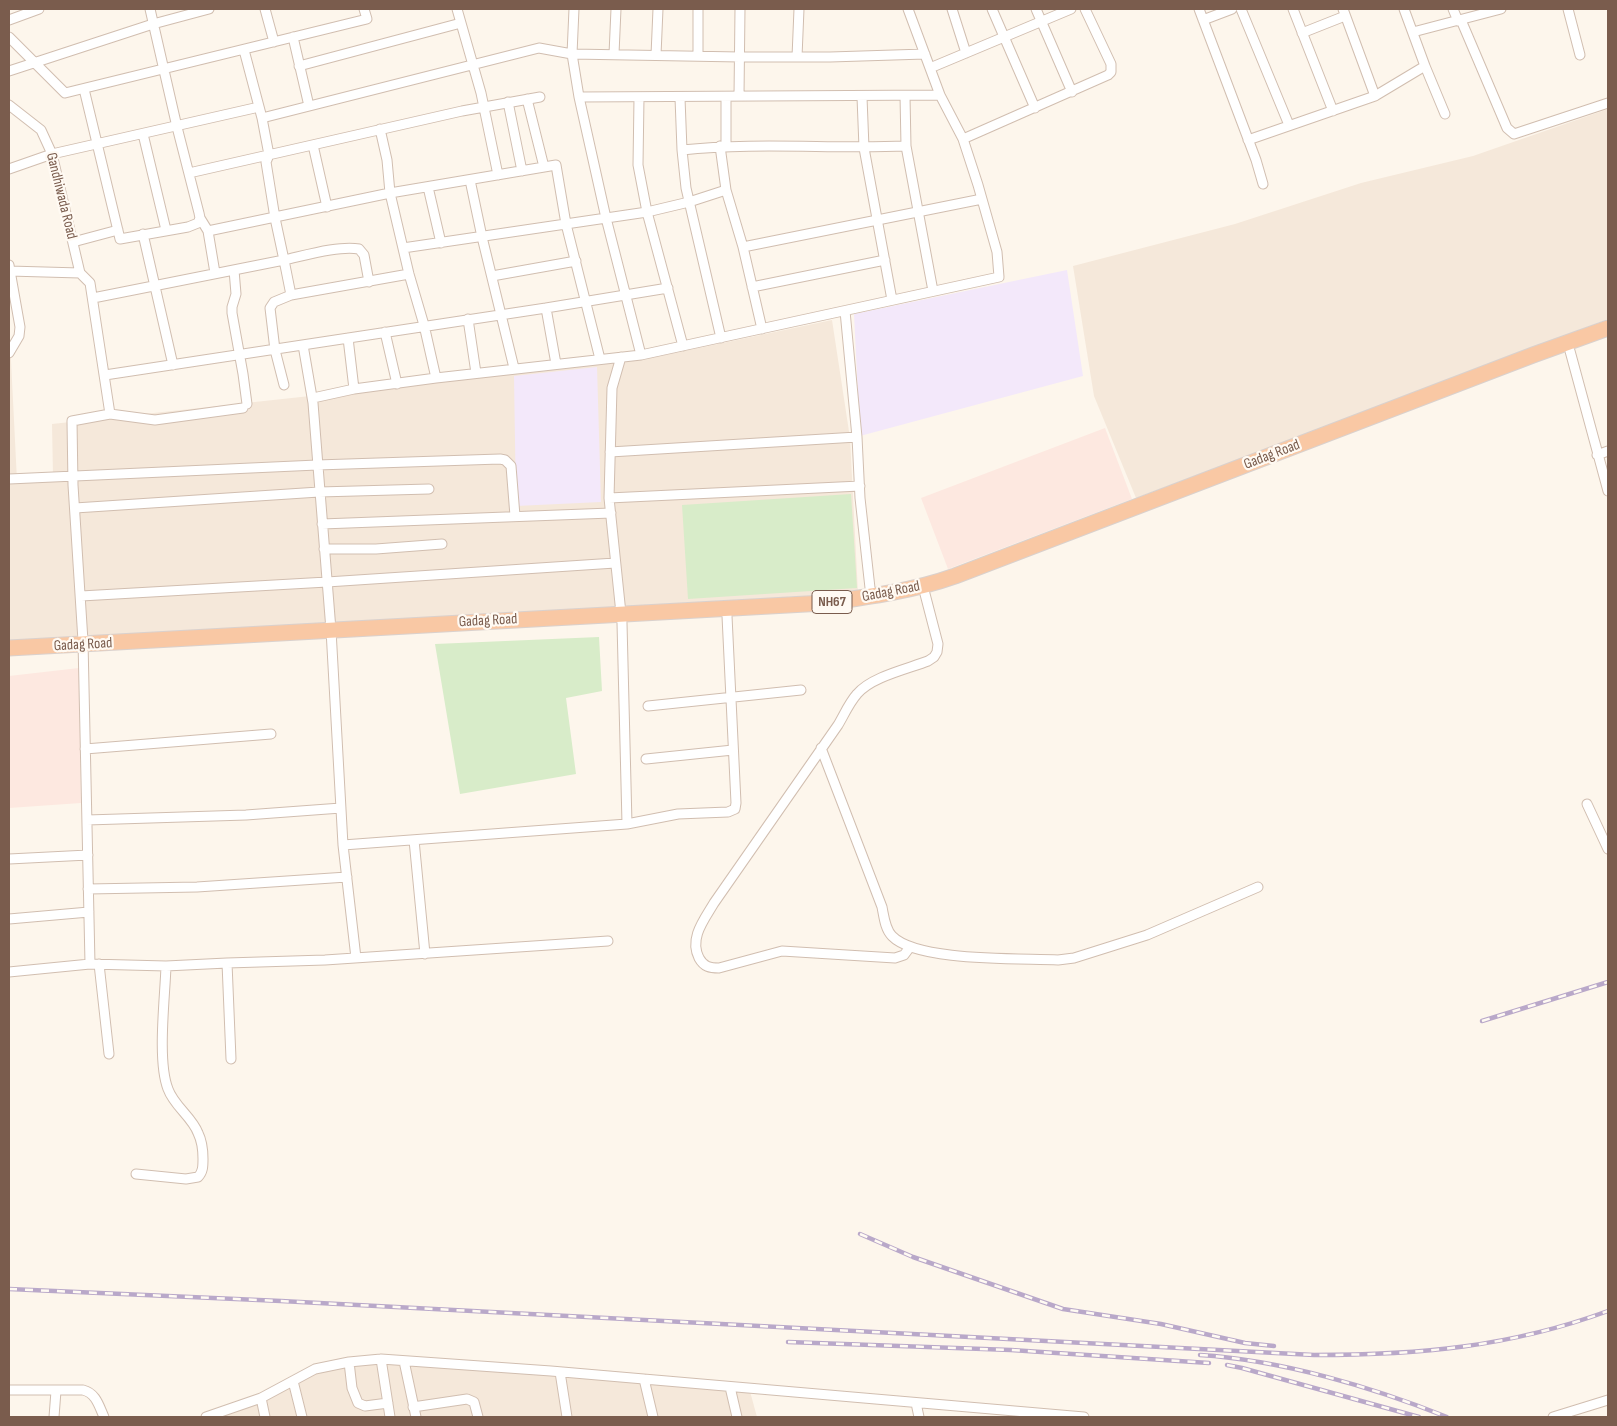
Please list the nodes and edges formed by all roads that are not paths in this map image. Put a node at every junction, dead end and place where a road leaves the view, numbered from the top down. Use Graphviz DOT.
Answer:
graph roads {
  1 [pos="39,9"];
  2 [pos="150,9"];
  3 [pos="209,9"];
  4 [pos="265,9"];
  5 [pos="364,9"];
  6 [pos="457,9"];
  7 [pos="574,9"];
  8 [pos="616,9"];
  9 [pos="658,9"];
  10 [pos="698,9"];
  11 [pos="740,9"];
  12 [pos="799,9"];
  13 [pos="908,9"];
  14 [pos="952,9"];
  15 [pos="992,9"];
  16 [pos="1036,9"];
  17 [pos="1071,9"];
  18 [pos="1085,9"];
  19 [pos="1199,9"];
  20 [pos="1232,9"];
  21 [pos="1241,9"];
  22 [pos="1292,9"];
  23 [pos="1404,9"];
  24 [pos="1453,9"];
  25 [pos="1497,9"];
  26 [pos="1568,9"];
  27 [pos="1344,12"];
  28 [pos="9,20"];
  29 [pos="1203,20"];
  30 [pos="1458,21"];
  31 [pos="1042,22"];
  32 [pos="461,23"];
  33 [pos="153,24"];
  34 [pos="1413,32"];
  35 [pos="1302,33"];
  36 [pos="9,37"];
  37 [pos="1004,37"];
  38 [pos="292,38"];
  39 [pos="274,42"];
  40 [pos="244,50"];
  41 [pos="966,53"];
  42 [pos="572,54"];
  43 [pos="614,54"];
  44 [pos="925,54"];
  45 [pos="656,55"];
  46 [pos="1580,55"];
  47 [pos="698,56"];
  48 [pos="740,57"];
  49 [pos="797,57"];
  50 [pos="33,62"];
  51 [pos="474,64"];
  52 [pos="300,66"];
  53 [pos="1425,66"];
  54 [pos="930,68"];
  55 [pos="164,69"];
  56 [pos="9,71"];
  57 [pos="84,89"];
  58 [pos="1072,92"];
  59 [pos="940,95"];
  60 [pos="739,96"];
  61 [pos="862,96"];
  62 [pos="905,96"];
  63 [pos="1375,96"];
  64 [pos="540,97"];
  65 [pos="726,97"];
  66 [pos="579,98"];
  67 [pos="639,98"];
  68 [pos="680,98"];
  69 [pos="527,99"];
  70 [pos="508,102"];
  71 [pos="1608,103"];
  72 [pos="309,106"];
  73 [pos="484,106"];
  74 [pos="259,107"];
  75 [pos="1035,108"];
  76 [pos="11,110"];
  77 [pos="1333,111"];
  78 [pos="1446,114"];
  79 [pos="262,118"];
  80 [pos="1289,125"];
  81 [pos="177,127"];
  82 [pos="380,129"];
  83 [pos="143,134"];
  84 [pos="963,138"];
  85 [pos="1248,140"];
  86 [pos="98,144"];
  87 [pos="313,145"];
  88 [pos="723,146"];
  89 [pos="906,146"];
  90 [pos="864,148"];
  91 [pos="682,150"];
  92 [pos="52,154"];
  93 [pos="269,155"];
  94 [pos="544,167"];
  95 [pos="9,169"];
  96 [pos="522,171"];
  97 [pos="188,173"];
  98 [pos="498,175"];
  99 [pos="470,180"];
  100 [pos="1263,184"];
  101 [pos="428,187"];
  102 [pos="726,190"];
  103 [pos="390,194"];
  104 [pos="982,199"];
  105 [pos="689,202"];
  106 [pos="327,207"];
  107 [pos="647,212"];
  108 [pos="919,213"];
  109 [pos="200,218"];
  110 [pos="275,218"];
  111 [pos="606,218"];
  112 [pos="877,221"];
  113 [pos="566,224"];
  114 [pos="118,230"];
  115 [pos="166,230"];
  116 [pos="208,231"];
  117 [pos="143,234"];
  118 [pos="482,237"];
  119 [pos="73,242"];
  120 [pos="441,243"];
  121 [pos="743,247"];
  122 [pos="403,248"];
  123 [pos="284,260"];
  124 [pos="885,260"];
  125 [pos="576,261"];
  126 [pos="9,269"];
  127 [pos="234,270"];
  128 [pos="80,273"];
  129 [pos="215,274"];
  130 [pos="409,274"];
  131 [pos="492,276"];
  132 [pos="369,282"];
  133 [pos="155,286"];
  134 [pos="752,287"];
  135 [pos="668,288"];
  136 [pos="933,291"];
  137 [pos="291,295"];
  138 [pos="626,296"];
  139 [pos="93,298"];
  140 [pos="892,300"];
  141 [pos="586,302"];
  142 [pos="546,308"];
  143 [pos="845,311"];
  144 [pos="502,314"];
  145 [pos="468,319"];
  146 [pos="424,326"];
  147 [pos="1608,328"];
  148 [pos="762,329"];
  149 [pos="385,332"];
  150 [pos="1608,337"];
  151 [pos="348,338"];
  152 [pos="721,338"];
  153 [pos="303,345"];
  154 [pos="683,346"];
  155 [pos="275,350"];
  156 [pos="1570,352"];
  157 [pos="9,353"];
  158 [pos="240,355"];
  159 [pos="641,355"];
  160 [pos="621,357"];
  161 [pos="600,359"];
  162 [pos="556,364"];
  163 [pos="173,365"];
  164 [pos="514,368"];
  165 [pos="476,373"];
  166 [pos="105,375"];
  167 [pos="436,378"];
  168 [pos="396,384"];
  169 [pos="284,385"];
  170 [pos="354,389"];
  171 [pos="313,398"];
  172 [pos="110,414"];
  173 [pos="857,437"];
  174 [pos="1608,451"];
  175 [pos="610,452"];
  176 [pos="1597,455"];
  177 [pos="317,465"];
  178 [pos="73,477"];
  179 [pos="9,479"];
  180 [pos="860,486"];
  181 [pos="429,490"];
  182 [pos="319,492"];
  183 [pos="1608,492"];
  184 [pos="609,498"];
  185 [pos="75,508"];
  186 [pos="611,513"];
  187 [pos="514,516"];
  188 [pos="322,524"];
  189 [pos="442,544"];
  190 [pos="324,549"];
  191 [pos="615,563"];
  192 [pos="327,582"];
  193 [pos="925,594"];
  194 [pos="81,596"];
  195 [pos="871,597"];
  196 [pos="727,616"];
  197 [pos="622,618"];
  198 [pos="331,634"];
  199 [pos="9,648"];
  200 [pos="83,649"];
  201 [pos="9,657"];
  202 [pos="801,690"];
  203 [pos="730,698"];
  204 [pos="648,706"];
  205 [pos="271,734"];
  206 [pos="821,748"];
  207 [pos="85,750"];
  208 [pos="733,750"];
  209 [pos="646,759"];
  210 [pos="1587,804"];
  211 [pos="341,808"];
  212 [pos="87,820"];
  213 [pos="628,824"];
  214 [pos="414,840"];
  215 [pos="343,845"];
  216 [pos="1608,849"];
  217 [pos="88,856"];
  218 [pos="9,859"];
  219 [pos="347,878"];
  220 [pos="1258,887"];
  221 [pos="88,889"];
  222 [pos="89,912"];
  223 [pos="9,919"];
  224 [pos="608,941"];
  225 [pos="910,947"];
  226 [pos="425,954"];
  227 [pos="356,958"];
  228 [pos="227,963"];
  229 [pos="94,964"];
  230 [pos="166,966"];
  231 [pos="9,972"];
  232 [pos="110,1054"];
  233 [pos="232,1058"];
  234 [pos="136,1174"];
  235 [pos="381,1359"];
  236 [pos="404,1360"];
  237 [pos="349,1362"];
  238 [pos="560,1372"];
  239 [pos="644,1379"];
  240 [pos="293,1382"];
  241 [pos="730,1387"];
  242 [pos="9,1390"];
  243 [pos="56,1391"];
  244 [pos="261,1398"];
  245 [pos="1608,1400"];
  246 [pos="388,1403"];
  247 [pos="916,1403"];
  248 [pos="413,1407"];
  249 [pos="54,1417"];
  250 [pos="104,1417"];
  251 [pos="206,1417"];
  252 [pos="265,1417"];
  253 [pos="302,1417"];
  254 [pos="390,1417"];
  255 [pos="416,1417"];
  256 [pos="478,1417"];
  257 [pos="567,1417"];
  258 [pos="653,1417"];
  259 [pos="737,1417"];
  260 [pos="919,1417"];
  261 [pos="1084,1417"];
  262 [pos="1553,1417"];
  1 -- 28 [label="street"];
  2 -- 33 [label="street"];
  3 -- 33 [label="street"];
  4 -- 39 [label="street"];
  5 -- 38 [label="street"];
  6 -- 32 [label="street"];
  7 -- 42 [label="street"];
  8 -- 43 [label="street"];
  9 -- 45 [label="street"];
  10 -- 47 [label="street"];
  11 -- 48 [label="street"];
  12 -- 49 [label="street"];
  13 -- 44 [label="street"];
  14 -- 41 [label="street"];
  15 -- 37 [label="street"];
  16 -- 31 [label="street"];
  17 -- 31 [label="street"];
  18 -- 58 [label="street"];
  19 -- 29 [label="street"];
  20 -- 29 [label="street"];
  21 -- 80 [label="street"];
  22 -- 35 [label="street"];
  23 -- 34 [label="street"];
  24 -- 30 [label="street"];
  25 -- 30 [label="street"];
  26 -- 46 [label="street"];
  27 -- 35 [label="street"];
  27 -- 63 [label="street"];
  29 -- 85 [label="street"];
  30 -- 34 [label="street"];
  30 -- 71 [label="street"];
  31 -- 37 [label="street"];
  31 -- 58 [label="street"];
  32 -- 51 [label="street"];
  32 -- 52 [label="street"];
  33 -- 50 [label="street"];
  33 -- 55 [label="street"];
  34 -- 53 [label="street"];
  35 -- 77 [label="street"];
  36 -- 50 [label="street"];
  37 -- 41 [label="street"];
  37 -- 75 [label="street"];
  38 -- 39 [label="street"];
  38 -- 52 [label="street"];
  39 -- 40 [label="street"];
  40 -- 55 [label="street"];
  40 -- 74 [label="street"];
  41 -- 54 [label="street"];
  42 -- 43 [label="street"];
  42 -- 51 [label="street"];
  42 -- 66 [label="street"];
  43 -- 45 [label="street"];
  44 -- 49 [label="street"];
  44 -- 54 [label="street"];
  45 -- 47 [label="street"];
  47 -- 48 [label="street"];
  48 -- 49 [label="street"];
  48 -- 60 [label="street"];
  50 -- 56 [label="street"];
  50 -- 57 [label="street"];
  51 -- 72 [label="street"];
  51 -- 73 [label="street"];
  52 -- 72 [label="street"];
  53 -- 63 [label="street"];
  53 -- 78 [label="street"];
  54 -- 59 [label="street"];
  55 -- 57 [label="street"];
  55 -- 81 [label="street"];
  57 -- 86 [label="street"];
  58 -- 75 [label="street"];
  59 -- 62 [label="street"];
  59 -- 84 [label="street"];
  60 -- 61 [label="street"];
  60 -- 65 [label="street"];
  61 -- 62 [label="street"];
  61 -- 90 [label="street"];
  62 -- 89 [label="street"];
  63 -- 77 [label="street"];
  64 -- 69 [label="street"];
  65 -- 68 [label="street"];
  65 -- 88 [label="street"];
  66 -- 67 [label="street"];
  66 -- 111 [label="street"];
  67 -- 68 [label="street"];
  67 -- 107 [label="street"];
  68 -- 91 [label="street"];
  69 -- 70 [label="street"];
  69 -- 94 [label="street"];
  70 -- 73 [label="street"];
  70 -- 96 [label="street"];
  72 -- 79 [label="street"];
  73 -- 82 [label="street"];
  73 -- 98 [label="street"];
  74 -- 79 [label="street"];
  74 -- 81 [label="street"];
  75 -- 84 [label="street"];
  76 -- 92 [label="street, Gandhiwada Road"];
  77 -- 80 [label="street"];
  79 -- 93 [label="street"];
  80 -- 85 [label="street"];
  81 -- 83 [label="street"];
  81 -- 97 [label="street"];
  82 -- 87 [label="street"];
  82 -- 103 [label="street"];
  83 -- 86 [label="street"];
  83 -- 115 [label="street"];
  84 -- 104 [label="street"];
  85 -- 100 [label="street"];
  86 -- 92 [label="street"];
  86 -- 114 [label="street"];
  87 -- 93 [label="street"];
  87 -- 106 [label="street"];
  88 -- 90 [label="street"];
  88 -- 91 [label="street"];
  88 -- 102 [label="street"];
  89 -- 90 [label="street"];
  89 -- 108 [label="street"];
  90 -- 112 [label="street"];
  91 -- 105 [label="street"];
  92 -- 95 [label="street"];
  92 -- 119 [label="street, Gandhiwada Road"];
  93 -- 97 [label="street"];
  93 -- 110 [label="street"];
  94 -- 96 [label="street"];
  94 -- 113 [label="street"];
  96 -- 98 [label="street"];
  97 -- 109 [label="street"];
  98 -- 99 [label="street"];
  99 -- 101 [label="street"];
  99 -- 118 [label="street"];
  101 -- 103 [label="street"];
  101 -- 120 [label="street"];
  102 -- 105 [label="street"];
  102 -- 121 [label="street"];
  103 -- 106 [label="street"];
  103 -- 122 [label="street"];
  104 -- 108 [label="street"];
  104 -- 136 [label="street"];
  105 -- 107 [label="street"];
  105 -- 152 [label="street"];
  106 -- 110 [label="street"];
  107 -- 111 [label="street"];
  107 -- 135 [label="street"];
  108 -- 112 [label="street"];
  108 -- 136 [label="street"];
  109 -- 115 [label="street"];
  109 -- 116 [label="street"];
  110 -- 116 [label="street"];
  110 -- 123 [label="street"];
  111 -- 113 [label="street"];
  111 -- 138 [label="street"];
  112 -- 121 [label="street"];
  112 -- 124 [label="street"];
  113 -- 118 [label="street"];
  113 -- 125 [label="street"];
  114 -- 117 [label="street"];
  114 -- 119 [label="street"];
  115 -- 117 [label="street"];
  116 -- 129 [label="street"];
  117 -- 133 [label="street"];
  118 -- 120 [label="street"];
  118 -- 131 [label="street"];
  119 -- 128 [label="street, Gandhiwada Road"];
  120 -- 122 [label="street"];
  121 -- 134 [label="street"];
  122 -- 130 [label="street"];
  123 -- 127 [label="street"];
  123 -- 132 [label="street"];
  123 -- 137 [label="street"];
  124 -- 134 [label="street"];
  124 -- 140 [label="street"];
  125 -- 131 [label="street"];
  125 -- 141 [label="street"];
  126 -- 128 [label="street"];
  126 -- 157 [label="street"];
  127 -- 129 [label="street"];
  127 -- 158 [label="street"];
  128 -- 139 [label="street, Gandhiwada Road"];
  129 -- 133 [label="street"];
  130 -- 132 [label="street"];
  130 -- 146 [label="street"];
  131 -- 144 [label="street"];
  132 -- 137 [label="street"];
  133 -- 139 [label="street"];
  133 -- 163 [label="street"];
  134 -- 148 [label="street"];
  135 -- 138 [label="street"];
  135 -- 154 [label="street"];
  136 -- 140 [label="street"];
  137 -- 155 [label="street"];
  138 -- 141 [label="street"];
  138 -- 159 [label="street"];
  139 -- 166 [label="street, Gandhiwada Road"];
  140 -- 143 [label="street"];
  141 -- 142 [label="street"];
  141 -- 161 [label="street"];
  142 -- 144 [label="street"];
  142 -- 162 [label="street"];
  143 -- 148 [label="street"];
  143 -- 173 [label="street"];
  144 -- 145 [label="street"];
  144 -- 164 [label="street"];
  145 -- 146 [label="street"];
  145 -- 165 [label="street"];
  146 -- 149 [label="street"];
  146 -- 167 [label="street"];
  147 -- 195 [label="highway, Gadag Road / NH67"];
  148 -- 152 [label="street"];
  149 -- 151 [label="street"];
  149 -- 168 [label="street"];
  150 -- 156 [label="highway, Gadag Road / NH67"];
  151 -- 153 [label="street"];
  151 -- 170 [label="street"];
  152 -- 154 [label="street"];
  153 -- 155 [label="street"];
  153 -- 171 [label="street"];
  154 -- 159 [label="street"];
  155 -- 158 [label="street"];
  155 -- 169 [label="street"];
  156 -- 176 [label="street"];
  156 -- 193 [label="highway, Gadag Road / NH67"];
  158 -- 163 [label="street"];
  158 -- 172 [label="street"];
  159 -- 160 [label="street"];
  160 -- 161 [label="street"];
  160 -- 175 [label="street"];
  161 -- 162 [label="street"];
  162 -- 164 [label="street"];
  163 -- 166 [label="street"];
  164 -- 165 [label="street"];
  165 -- 167 [label="street"];
  166 -- 172 [label="street, Gandhiwada Road"];
  167 -- 168 [label="street"];
  168 -- 170 [label="street"];
  170 -- 171 [label="street"];
  171 -- 177 [label="street"];
  172 -- 178 [label="street"];
  173 -- 175 [label="street"];
  173 -- 180 [label="street"];
  174 -- 176 [label="street"];
  175 -- 184 [label="street"];
  176 -- 183 [label="street"];
  177 -- 178 [label="street"];
  177 -- 182 [label="street"];
  177 -- 187 [label="street"];
  178 -- 179 [label="street"];
  178 -- 185 [label="street"];
  180 -- 184 [label="street"];
  180 -- 195 [label="street"];
  181 -- 182 [label="street"];
  182 -- 185 [label="street"];
  182 -- 188 [label="street"];
  184 -- 186 [label="street"];
  185 -- 194 [label="street"];
  186 -- 187 [label="street"];
  186 -- 191 [label="street"];
  187 -- 188 [label="street"];
  188 -- 190 [label="street"];
  189 -- 190 [label="street"];
  190 -- 192 [label="street"];
  191 -- 192 [label="street"];
  191 -- 197 [label="street"];
  192 -- 194 [label="street"];
  192 -- 198 [label="street"];
  193 -- 196 [label="highway, Gadag Road / NH67"];
  193 -- 206 [label="street"];
  194 -- 200 [label="street"];
  195 -- 197 [label="highway, Gadag Road / NH67"];
  196 -- 197 [label="highway, Gadag Road / NH67"];
  196 -- 203 [label="street"];
  197 -- 198 [label="highway, Gadag Road / NH67"];
  197 -- 213 [label="street"];
  198 -- 200 [label="highway, Gadag Road / NH67"];
  198 -- 211 [label="street"];
  199 -- 200 [label="highway, Gadag Road / NH67"];
  200 -- 201 [label="highway, Gadag Road / NH67"];
  200 -- 207 [label="street"];
  202 -- 203 [label="street"];
  203 -- 204 [label="street"];
  203 -- 208 [label="street"];
  205 -- 207 [label="street"];
  206 -- 225 [label="street"];
  206 -- 225 [label="street"];
  207 -- 212 [label="street"];
  208 -- 209 [label="street"];
  208 -- 213 [label="street"];
  210 -- 216 [label="street"];
  211 -- 212 [label="street"];
  211 -- 215 [label="street"];
  212 -- 217 [label="street"];
  213 -- 214 [label="street"];
  214 -- 215 [label="street"];
  214 -- 226 [label="street"];
  215 -- 219 [label="street"];
  217 -- 218 [label="street"];
  217 -- 221 [label="street"];
  219 -- 221 [label="street"];
  219 -- 227 [label="street"];
  220 -- 225 [label="street"];
  221 -- 222 [label="street"];
  222 -- 223 [label="street"];
  222 -- 229 [label="street"];
  224 -- 226 [label="street"];
  226 -- 227 [label="street"];
  227 -- 228 [label="street"];
  228 -- 230 [label="street"];
  228 -- 233 [label="street"];
  229 -- 230 [label="street"];
  229 -- 231 [label="street"];
  229 -- 232 [label="street"];
  230 -- 234 [label="street"];
  235 -- 236 [label="street"];
  235 -- 237 [label="street"];
  235 -- 246 [label="street"];
  236 -- 238 [label="street"];
  236 -- 248 [label="street"];
  237 -- 240 [label="street"];
  237 -- 246 [label="street"];
  238 -- 239 [label="street"];
  238 -- 257 [label="street"];
  239 -- 241 [label="street"];
  239 -- 258 [label="street"];
  240 -- 244 [label="street"];
  240 -- 253 [label="street"];
  241 -- 247 [label="street"];
  241 -- 259 [label="street"];
  242 -- 243 [label="street"];
  243 -- 249 [label="street"];
  243 -- 250 [label="street"];
  244 -- 251 [label="street"];
  244 -- 252 [label="street"];
  245 -- 262 [label="street"];
  246 -- 254 [label="street"];
  247 -- 260 [label="street"];
  247 -- 261 [label="street"];
  248 -- 255 [label="street"];
  248 -- 256 [label="street"];
}
